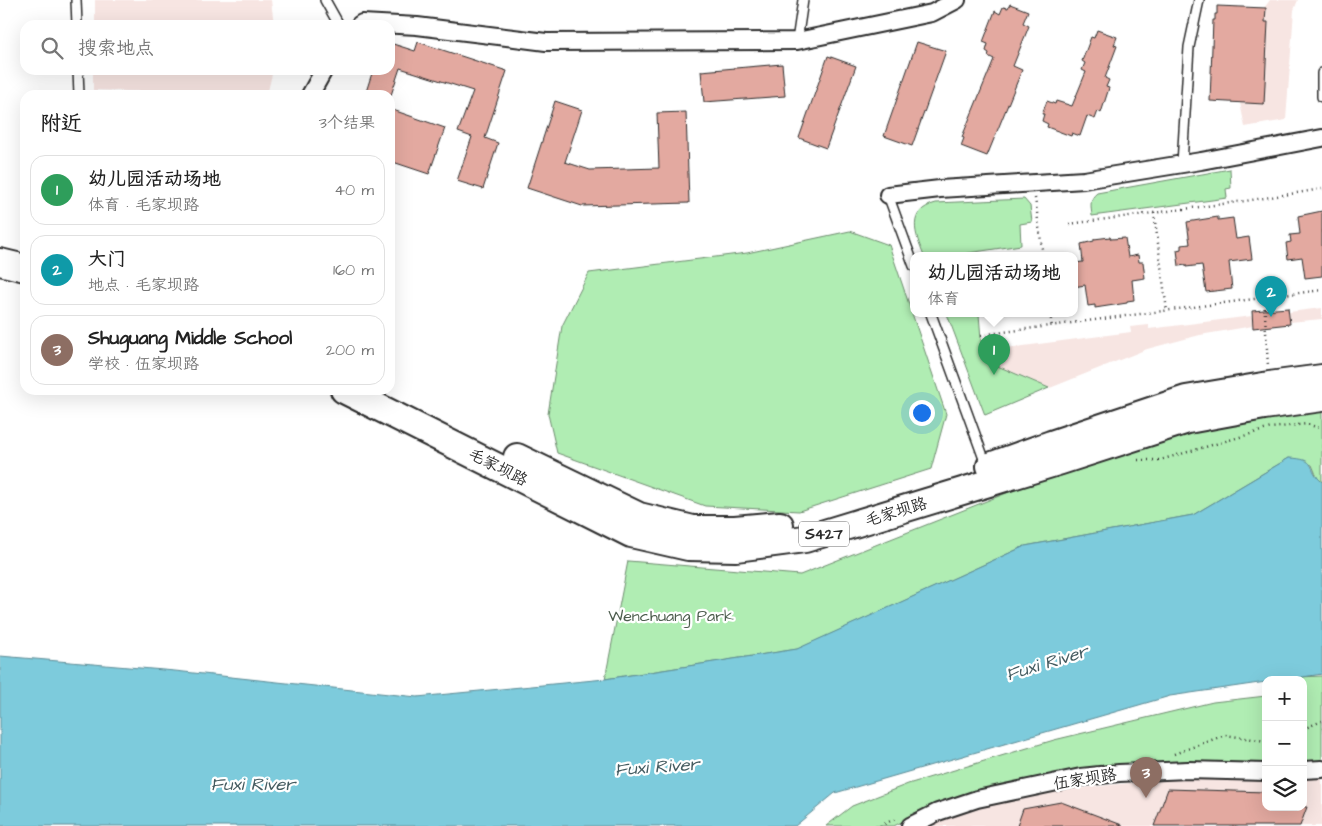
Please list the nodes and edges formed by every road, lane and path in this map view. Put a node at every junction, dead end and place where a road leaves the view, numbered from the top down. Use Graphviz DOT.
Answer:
graph roads {
  1 [pos="76,0"];
  2 [pos="325,0"];
  3 [pos="803,0"];
  4 [pos="957,0"];
  5 [pos="1199,0"];
  6 [pos="77,20"];
  7 [pos="336,20"];
  8 [pos="395,25"];
  9 [pos="797,41"];
  10 [pos="1322,73"];
  11 [pos="78,75"];
  12 [pos="321,75"];
  13 [pos="79,90"];
  14 [pos="313,90"];
  15 [pos="1322,97"];
  16 [pos="1322,138"];
  17 [pos="1182,164"];
  18 [pos="1033,184"];
  19 [pos="1322,189"];
  20 [pos="888,195"];
  21 [pos="1154,213"];
  22 [pos="1070,224"];
  23 [pos="0,245"];
  24 [pos="20,250"];
  25 [pos="1042,252"];
  26 [pos="910,255"];
  27 [pos="0,262"];
  28 [pos="20,267"];
  29 [pos="1322,290"];
  30 [pos="1264,298"];
  31 [pos="1167,311"];
  32 [pos="932,317"];
  33 [pos="1050,317"];
  34 [pos="1052,326"];
  35 [pos="981,334"];
  36 [pos="1322,378"];
  37 [pos="1269,385"];
  38 [pos="354,395"];
  39 [pos="394,395"];
  40 [pos="1322,398"];
  41 [pos="1322,428"];
  42 [pos="1130,460"];
  43 [pos="987,467"];
  44 [pos="1322,721"];
  45 [pos="1307,727"];
  46 [pos="1322,769"];
  47 [pos="1307,770"];
  48 [pos="1262,772"];
  49 [pos="910,826"];
  1 -- 6 [label="lane"];
  2 -- 7 [label="lane"];
  3 -- 9 [label="lane"];
  4 -- 9 [label="street"];
  5 -- 17 [label="lane"];
  8 -- 9 [label="street"];
  10 -- 15 [label="lane"];
  11 -- 13 [label="lane"];
  12 -- 14 [label="street"];
  16 -- 17 [label="street"];
  17 -- 18 [label="street"];
  18 -- 20 [label="street"];
  18 -- 25 [label="path"];
  19 -- 21 [label="path"];
  20 -- 26 [label="lane"];
  21 -- 22 [label="path"];
  21 -- 31 [label="path"];
  23 -- 24 [label="main road"];
  27 -- 28 [label="main road"];
  29 -- 30 [label="path"];
  30 -- 31 [label="path"];
  30 -- 37 [label="path"];
  31 -- 34 [label="path"];
  32 -- 43 [label="lane"];
  33 -- 34 [label="path"];
  34 -- 35 [label="path"];
  36 -- 37 [label="main road, 毛家坝路 / S427"];
  37 -- 43 [label="main road, 毛家坝路 / S427"];
  38 -- 40 [label="main road, 毛家坝路 / S427"];
  39 -- 43 [label="main road, 毛家坝路 / S427"];
  41 -- 42 [label="path"];
  44 -- 45 [label="path"];
  46 -- 47 [label="street"];
  48 -- 49 [label="street, 伍家坝路"];
}
